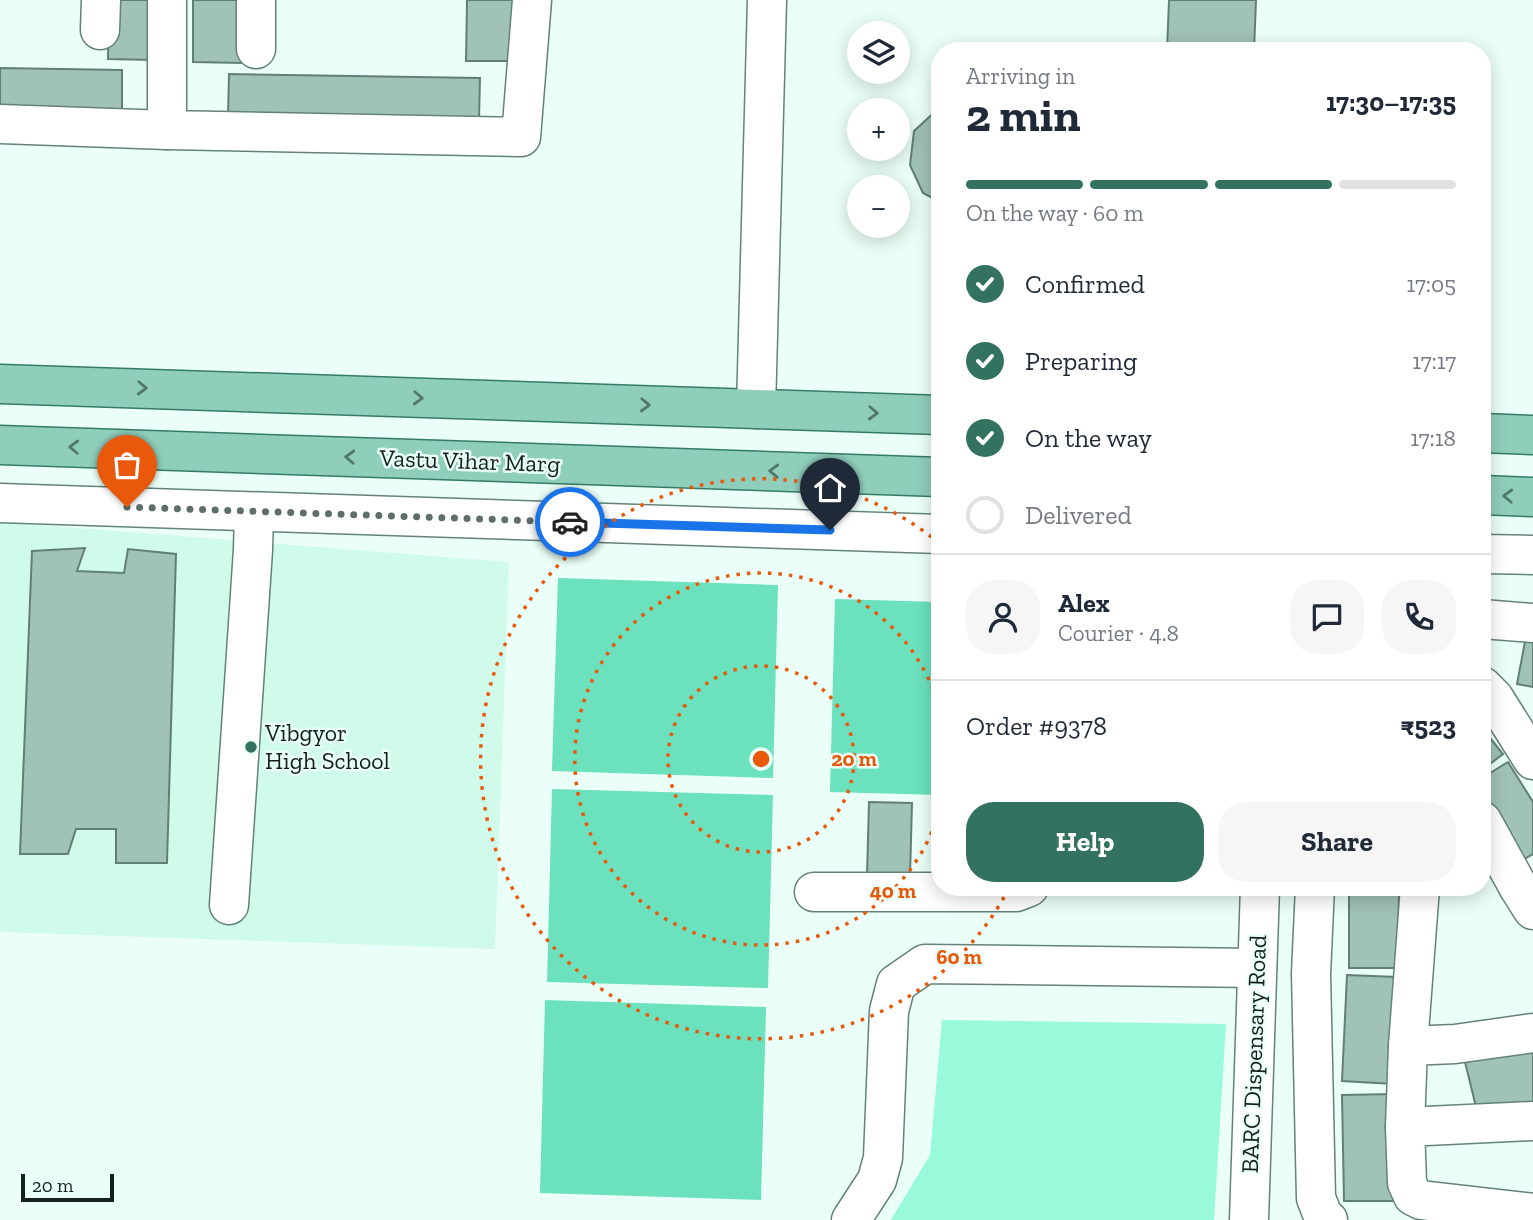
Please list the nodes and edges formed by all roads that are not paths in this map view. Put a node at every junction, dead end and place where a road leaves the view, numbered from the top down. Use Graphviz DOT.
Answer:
graph roads {
  1 [pos="167,0"];
  2 [pos="256,0"];
  3 [pos="532,0"];
  4 [pos="768,0"];
  5 [pos="256,49"];
  6 [pos="0,124"];
  7 [pos="167,130"];
  8 [pos="0,384"];
  9 [pos="756,409"];
  10 [pos="931,415"];
  11 [pos="1491,433"];
  12 [pos="1533,435"];
  13 [pos="0,445"];
  14 [pos="931,477"];
  15 [pos="1491,495"];
  16 [pos="1533,497"];
  17 [pos="0,503"];
  18 [pos="254,512"];
  19 [pos="931,534"];
  20 [pos="1491,554"];
  21 [pos="1533,555"];
  22 [pos="1491,620"];
  23 [pos="1533,624"];
  24 [pos="1491,693"];
  25 [pos="1491,697"];
  26 [pos="1533,705"];
  27 [pos="1533,760"];
  28 [pos="1491,837"];
  29 [pos="814,892"];
  30 [pos="931,892"];
  31 [pos="1260,896"];
  32 [pos="1315,896"];
  33 [pos="1419,896"];
  34 [pos="229,905"];
  35 [pos="1533,911"];
  36 [pos="1257,968"];
  37 [pos="1533,1032"];
  38 [pos="1408,1046"];
  39 [pos="1533,1121"];
  40 [pos="1405,1127"];
  41 [pos="1533,1213"];
  42 [pos="851,1220"];
  43 [pos="1249,1220"];
  44 [pos="1328,1220"];
  1 -- 7 [label="street"];
  2 -- 5 [label="street"];
  3 -- 7 [label="street"];
  4 -- 9 [label="street"];
  6 -- 7 [label="street"];
  8 -- 9 [label="main road, one-way"];
  9 -- 10 [label="main road, one-way"];
  11 -- 12 [label="main road"];
  14 -- 13 [label="main road, Vastu Vihar Marg, one-way"];
  16 -- 15 [label="main road, one-way"];
  17 -- 18 [label="street"];
  18 -- 19 [label="street"];
  18 -- 34 [label="street"];
  20 -- 21 [label="street"];
  22 -- 23 [label="street"];
  24 -- 26 [label="street"];
  25 -- 27 [label="street"];
  28 -- 35 [label="street"];
  29 -- 30 [label="street"];
  31 -- 36 [label="street, BARC Dispensary Road"];
  32 -- 44 [label="street"];
  33 -- 38 [label="street"];
  36 -- 42 [label="street"];
  36 -- 43 [label="street, BARC Dispensary Road"];
  37 -- 38 [label="street"];
  38 -- 40 [label="street"];
  39 -- 40 [label="street"];
  40 -- 41 [label="street"];
}
